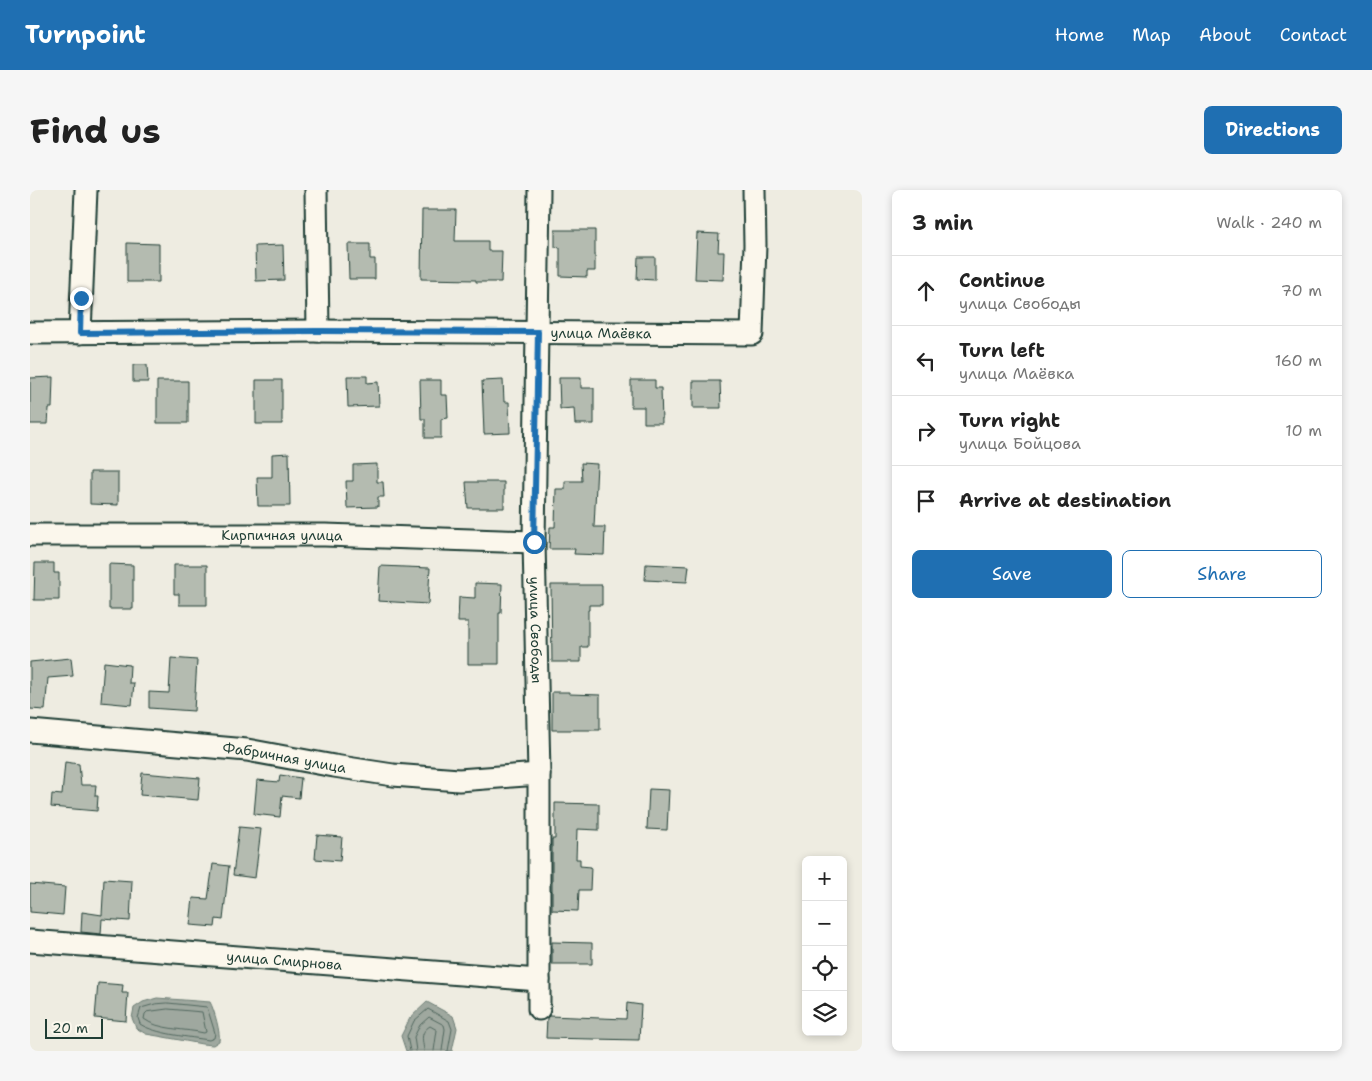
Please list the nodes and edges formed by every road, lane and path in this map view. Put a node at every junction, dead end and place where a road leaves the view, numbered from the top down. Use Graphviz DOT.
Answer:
graph roads {
  1 [pos="86,190"];
  2 [pos="316,190"];
  3 [pos="539,190"];
  4 [pos="754,190"];
  5 [pos="318,331"];
  6 [pos="538,332"];
  7 [pos="30,333"];
  8 [pos="80,333"];
  9 [pos="30,535"];
  10 [pos="534,542"];
  11 [pos="30,731"];
  12 [pos="539,774"];
  13 [pos="30,941"];
  14 [pos="539,980"];
  15 [pos="539,1009"];
  1 -- 8 [label="street"];
  2 -- 5 [label="street"];
  3 -- 6 [label="street, улица Свободы"];
  4 -- 6 [label="street, улица Маёвка"];
  5 -- 6 [label="street, улица Маёвка"];
  5 -- 8 [label="street, улица Маёвка"];
  6 -- 10 [label="street, улица Свободы"];
  7 -- 8 [label="street, улица Маёвка"];
  9 -- 10 [label="street, Кирпичная улица"];
  10 -- 12 [label="street, улица Свободы"];
  11 -- 12 [label="street, Фабричная улица"];
  12 -- 14 [label="street, улица Свободы"];
  13 -- 14 [label="street, улица Смирнова"];
  14 -- 15 [label="street, улица Свободы"];
}
